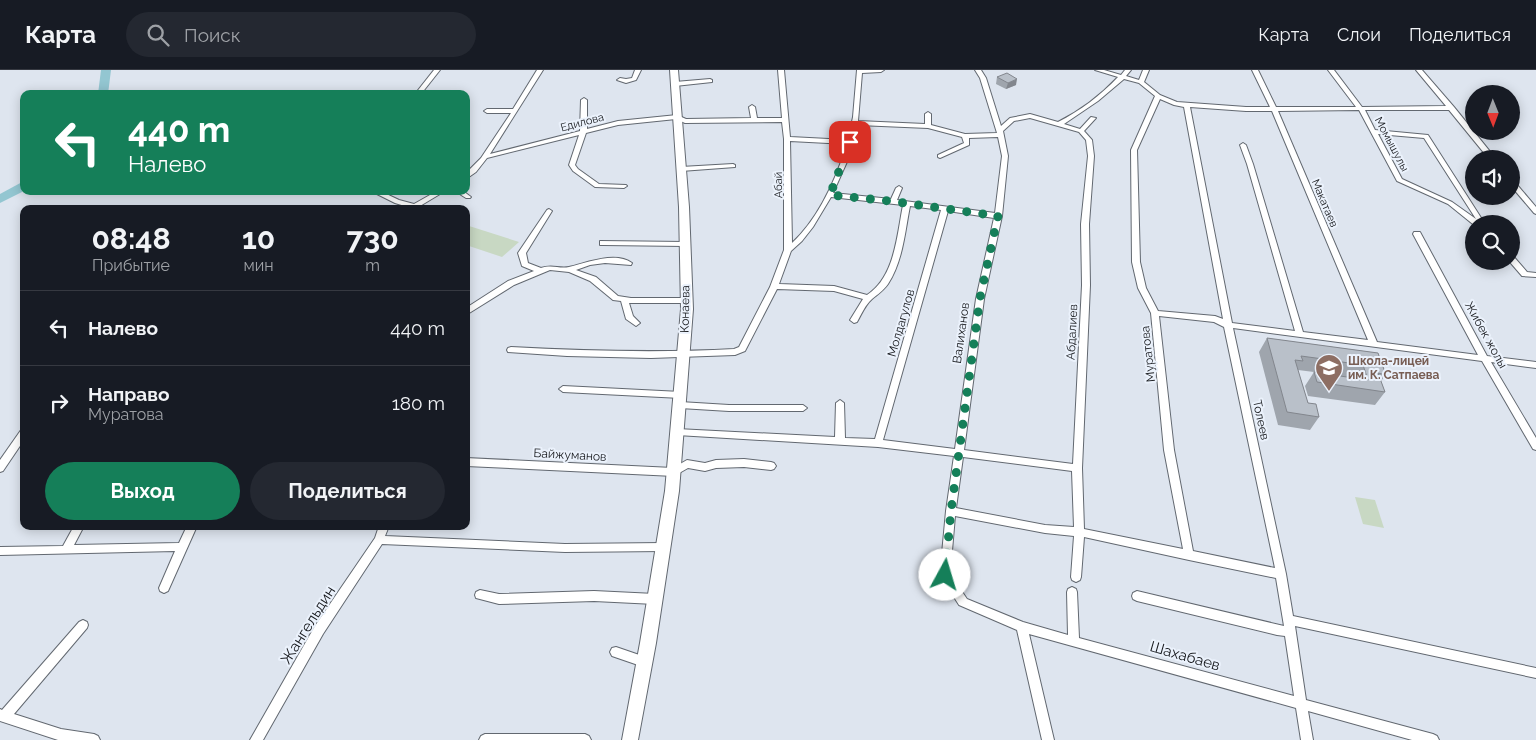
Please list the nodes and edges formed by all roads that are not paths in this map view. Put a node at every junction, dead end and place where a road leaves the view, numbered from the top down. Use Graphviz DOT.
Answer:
graph roads {
  1 [pos="437,70"];
  2 [pos="540,70"];
  3 [pos="638,70"];
  4 [pos="674,70"];
  5 [pos="781,70"];
  6 [pos="860,70"];
  7 [pos="881,70"];
  8 [pos="978,70"];
  9 [pos="1098,70"];
  10 [pos="1128,70"];
  11 [pos="1146,70"];
  12 [pos="1255,70"];
  13 [pos="1331,70"];
  14 [pos="1419,70"];
  15 [pos="1123,77"];
  16 [pos="620,80"];
  17 [pos="710,81"];
  18 [pos="1141,82"];
  19 [pos="675,84"];
  20 [pos="421,90"];
  21 [pos="1158,96"];
  22 [pos="584,100"];
  23 [pos="1187,105"];
  24 [pos="752,107"];
  25 [pos="1452,108"];
  26 [pos="1274,109"];
  27 [pos="1361,109"];
  28 [pos="514,111"];
  29 [pos="487,112"];
  30 [pos="928,114"];
  31 [pos="1093,118"];
  32 [pos="681,119"];
  33 [pos="754,120"];
  34 [pos="784,120"];
  35 [pos="855,123"];
  36 [pos="1060,124"];
  37 [pos="928,126"];
  38 [pos="1375,132"];
  39 [pos="583,133"];
  40 [pos="1000,133"];
  41 [pos="1083,133"];
  42 [pos="965,136"];
  43 [pos="787,139"];
  44 [pos="850,142"];
  45 [pos="1243,146"];
  46 [pos="1486,150"];
  47 [pos="940,156"];
  48 [pos="485,157"];
  49 [pos="733,166"];
  50 [pos="681,169"];
  51 [pos="581,173"];
  52 [pos="591,173"];
  53 [pos="470,176"];
  54 [pos="624,186"];
  55 [pos="899,188"];
  56 [pos="1520,192"];
  57 [pos="382,195"];
  58 [pos="434,195"];
  59 [pos="464,195"];
  60 [pos="830,195"];
  61 [pos="468,198"];
  62 [pos="893,202"];
  63 [pos="907,204"];
  64 [pos="406,205"];
  65 [pos="416,205"];
  66 [pos="945,209"];
  67 [pos="549,211"];
  68 [pos="1536,212"];
  69 [pos="1466,215"];
  70 [pos="1476,215"];
  71 [pos="998,216"];
  72 [pos="1417,234"];
  73 [pos="603,243"];
  74 [pos="685,244"];
  75 [pos="788,250"];
  76 [pos="628,264"];
  77 [pos="1520,269"];
  78 [pos="568,270"];
  79 [pos="541,271"];
  80 [pos="1536,275"];
  81 [pos="774,287"];
  82 [pos="868,298"];
  83 [pos="624,300"];
  84 [pos="686,301"];
  85 [pos="470,309"];
  86 [pos="1155,313"];
  87 [pos="854,320"];
  88 [pos="636,323"];
  89 [pos="1228,325"];
  90 [pos="1300,335"];
  91 [pos="1374,344"];
  92 [pos="511,350"];
  93 [pos="684,356"];
  94 [pos="1484,358"];
  95 [pos="1536,365"];
  96 [pos="563,389"];
  97 [pos="680,400"];
  98 [pos="840,403"];
  99 [pos="803,408"];
  100 [pos="678,432"];
  101 [pos="20,438"];
  102 [pos="840,442"];
  103 [pos="878,443"];
  104 [pos="1536,446"];
  105 [pos="959,453"];
  106 [pos="470,462"];
  107 [pos="771,466"];
  108 [pos="0,468"];
  109 [pos="1077,468"];
  110 [pos="674,472"];
  111 [pos="951,511"];
  112 [pos="77,530"];
  113 [pos="190,530"];
  114 [pos="383,530"];
  115 [pos="1079,532"];
  116 [pos="380,540"];
  117 [pos="183,547"];
  118 [pos="664,547"];
  119 [pos="66,550"];
  120 [pos="0,551"];
  121 [pos="1188,556"];
  122 [pos="1281,574"];
  123 [pos="945,575"];
  124 [pos="1076,577"];
  125 [pos="164,588"];
  126 [pos="1072,592"];
  127 [pos="480,595"];
  128 [pos="1137,596"];
  129 [pos="655,599"];
  130 [pos="83,625"];
  131 [pos="1290,625"];
  132 [pos="1022,627"];
  133 [pos="1074,640"];
  134 [pos="616,652"];
  135 [pos="644,662"];
  136 [pos="1536,673"];
  137 [pos="1301,704"];
  138 [pos="2,715"];
  139 [pos="94,740"];
  140 [pos="256,740"];
  141 [pos="485,740"];
  142 [pos="585,740"];
  143 [pos="630,740"];
  144 [pos="1048,740"];
  145 [pos="1307,740"];
  146 [pos="1433,740"];
  1 -- 20 [label="street"];
  2 -- 28 [label="street"];
  3 -- 16 [label="street"];
  4 -- 19 [label="main road, Конаева"];
  5 -- 34 [label="street, Абай"];
  6 -- 7 [label="street"];
  6 -- 35 [label="street"];
  8 -- 40 [label="street, Валиханов"];
  9 -- 15 [label="street"];
  10 -- 15 [label="street"];
  11 -- 18 [label="street"];
  12 -- 26 [label="street, Макатаев"];
  13 -- 27 [label="street, Момышулы"];
  14 -- 25 [label="street"];
  15 -- 18 [label="street"];
  15 -- 36 [label="street"];
  17 -- 19 [label="street"];
  18 -- 21 [label="street"];
  19 -- 32 [label="main road, Конаева"];
  21 -- 23 [label="street"];
  21 -- 86 [label="street, Муратова"];
  22 -- 39 [label="street"];
  23 -- 26 [label="street"];
  23 -- 89 [label="street, Толеев"];
  24 -- 33 [label="street"];
  25 -- 27 [label="street"];
  25 -- 46 [label="street"];
  26 -- 27 [label="street"];
  26 -- 91 [label="street, Макатаев"];
  27 -- 38 [label="street, Момышулы"];
  28 -- 29 [label="street"];
  28 -- 48 [label="street"];
  30 -- 37 [label="street"];
  31 -- 41 [label="street"];
  32 -- 33 [label="street"];
  32 -- 39 [label="street, Едилова"];
  32 -- 50 [label="main road, Конаева"];
  33 -- 34 [label="street"];
  34 -- 43 [label="street, Абай"];
  35 -- 37 [label="street"];
  35 -- 44 [label="street"];
  36 -- 40 [label="street"];
  36 -- 41 [label="street"];
  37 -- 42 [label="street"];
  38 -- 69 [label="street, Момышулы"];
  38 -- 70 [label="street"];
  39 -- 48 [label="street, Едилова"];
  39 -- 51 [label="street"];
  40 -- 42 [label="street"];
  40 -- 71 [label="street, Валиханов"];
  41 -- 109 [label="street, Абдалиев"];
  42 -- 47 [label="street"];
  43 -- 44 [label="street"];
  43 -- 75 [label="street, Абай"];
  44 -- 60 [label="street"];
  45 -- 90 [label="street"];
  48 -- 53 [label="street"];
  49 -- 50 [label="street"];
  50 -- 74 [label="main road, Конаева"];
  51 -- 52 [label="street"];
  51 -- 54 [label="street"];
  55 -- 62 [label="street"];
  56 -- 68 [label="street"];
  57 -- 64 [label="street"];
  58 -- 65 [label="street"];
  59 -- 61 [label="street"];
  60 -- 62 [label="street"];
  60 -- 75 [label="street"];
  62 -- 63 [label="street"];
  63 -- 66 [label="street"];
  63 -- 82 [label="street"];
  66 -- 71 [label="street"];
  66 -- 103 [label="street, Молдагулов"];
  67 -- 79 [label="street"];
  71 -- 105 [label="street, Валиханов"];
  72 -- 94 [label="street, Жибек жолы"];
  73 -- 74 [label="street"];
  74 -- 84 [label="main road, Конаева"];
  75 -- 81 [label="street"];
  76 -- 78 [label="street"];
  77 -- 80 [label="street"];
  78 -- 79 [label="street"];
  78 -- 83 [label="street"];
  79 -- 85 [label="street"];
  81 -- 82 [label="street"];
  81 -- 93 [label="street"];
  82 -- 87 [label="street"];
  83 -- 84 [label="street"];
  83 -- 88 [label="street"];
  84 -- 93 [label="main road, Конаева"];
  86 -- 89 [label="street"];
  86 -- 121 [label="street, Муратова"];
  89 -- 90 [label="street"];
  89 -- 122 [label="street, Толеев"];
  90 -- 91 [label="street"];
  91 -- 94 [label="street"];
  92 -- 93 [label="street"];
  93 -- 97 [label="main road, Конаева"];
  94 -- 95 [label="street"];
  94 -- 104 [label="street, Жибек жолы"];
  96 -- 97 [label="street"];
  97 -- 99 [label="street"];
  97 -- 100 [label="main road, Конаева"];
  98 -- 102 [label="street"];
  100 -- 102 [label="street"];
  100 -- 110 [label="main road, Конаева"];
  101 -- 108 [label="street"];
  102 -- 103 [label="street"];
  103 -- 105 [label="street"];
  105 -- 109 [label="street"];
  105 -- 111 [label="street, Валиханов"];
  106 -- 110 [label="street, Байжуманов"];
  107 -- 110 [label="street, Байжуманов"];
  109 -- 115 [label="street, Абдалиев"];
  110 -- 118 [label="main road, Конаева"];
  111 -- 115 [label="street"];
  111 -- 123 [label="street, Валиханов"];
  112 -- 119 [label="street"];
  113 -- 117 [label="street"];
  114 -- 116 [label="street, Жангельдин"];
  115 -- 121 [label="street"];
  115 -- 124 [label="street, Абдалиев"];
  116 -- 118 [label="street"];
  116 -- 140 [label="street, Жангельдин"];
  117 -- 119 [label="street"];
  117 -- 125 [label="street"];
  118 -- 129 [label="main road, Конаева"];
  119 -- 120 [label="street"];
  121 -- 122 [label="street"];
  122 -- 131 [label="street, Толеев"];
  123 -- 132 [label="street, Шахабаев"];
  126 -- 133 [label="street"];
  127 -- 129 [label="street"];
  128 -- 131 [label="street"];
  129 -- 135 [label="main road, Конаева"];
  130 -- 138 [label="street"];
  131 -- 136 [label="street"];
  131 -- 137 [label="street, Толеев"];
  132 -- 133 [label="street, Шахабаев"];
  132 -- 144 [label="street"];
  133 -- 137 [label="street, Шахабаев"];
  134 -- 135 [label="street"];
  135 -- 143 [label="main road, Конаева"];
  137 -- 145 [label="street, Толеев"];
  137 -- 146 [label="street, Шахабаев"];
  138 -- 139 [label="street"];
  141 -- 142 [label="street"];
}
